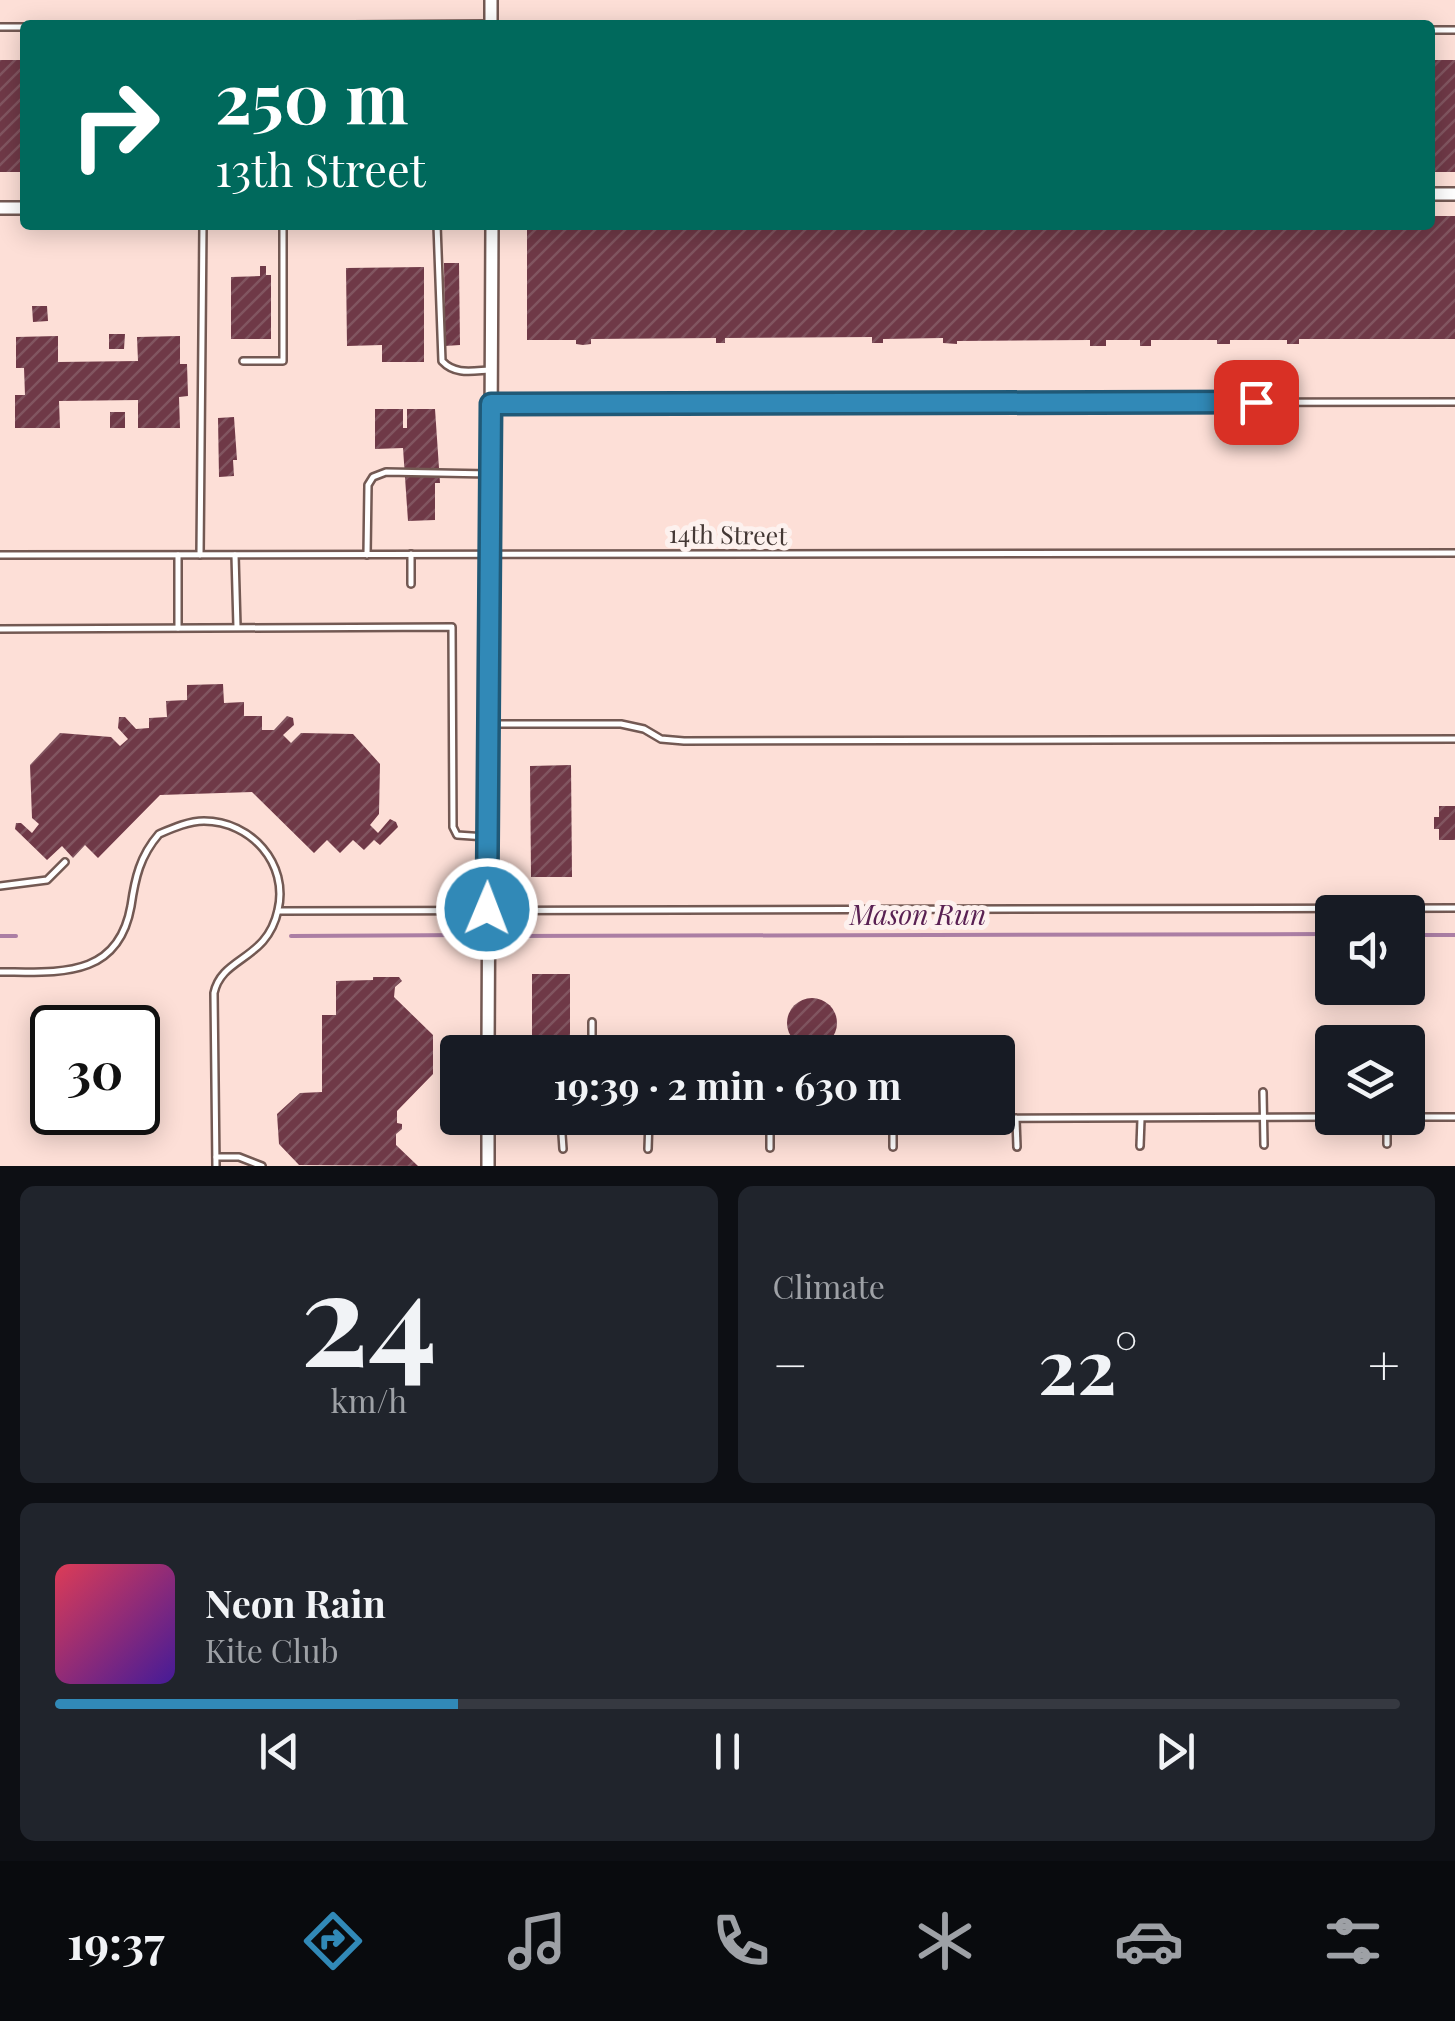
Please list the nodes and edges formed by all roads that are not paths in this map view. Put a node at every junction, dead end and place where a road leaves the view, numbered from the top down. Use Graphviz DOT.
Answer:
graph roads {
  1 [pos="204,230"];
  2 [pos="284,230"];
  3 [pos="437,230"];
  4 [pos="492,230"];
  5 [pos="242,361"];
  6 [pos="491,370"];
  7 [pos="1455,402"];
  8 [pos="491,404"];
  9 [pos="490,474"];
  10 [pos="1455,553"];
  11 [pos="411,554"];
  12 [pos="490,554"];
  13 [pos="0,555"];
  14 [pos="178,555"];
  15 [pos="200,555"];
  16 [pos="368,555"];
  17 [pos="235,556"];
  18 [pos="411,584"];
  19 [pos="178,628"];
  20 [pos="237,628"];
  21 [pos="0,629"];
  22 [pos="487,723"];
  23 [pos="1455,739"];
  24 [pos="489,837"];
  25 [pos="66,862"];
  26 [pos="0,886"];
  27 [pos="1455,908"];
  28 [pos="487,909"];
  29 [pos="278,911"];
  30 [pos="0,972"];
  31 [pos="592,1022"];
  32 [pos="488,1035"];
  33 [pos="592,1035"];
  34 [pos="1264,1092"];
  35 [pos="1315,1117"];
  36 [pos="1425,1117"];
  37 [pos="1455,1117"];
  38 [pos="1140,1118"];
  39 [pos="1264,1118"];
  40 [pos="1016,1119"];
  41 [pos="488,1135"];
  42 [pos="562,1135"];
  43 [pos="648,1135"];
  44 [pos="770,1135"];
  45 [pos="893,1135"];
  46 [pos="1386,1135"];
  47 [pos="1386,1144"];
  48 [pos="1264,1145"];
  49 [pos="1140,1146"];
  50 [pos="893,1147"];
  51 [pos="1017,1147"];
  52 [pos="770,1148"];
  53 [pos="562,1149"];
  54 [pos="648,1149"];
  55 [pos="216,1157"];
  56 [pos="216,1166"];
  57 [pos="262,1166"];
  58 [pos="488,1166"];
  1 -- 15 [label="lane"];
  2 -- 5 [label="lane"];
  3 -- 6 [label="lane"];
  4 -- 6 [label="street"];
  6 -- 8 [label="street"];
  7 -- 8 [label="lane"];
  8 -- 9 [label="street"];
  9 -- 12 [label="street"];
  9 -- 16 [label="lane"];
  10 -- 12 [label="lane, 14th Street"];
  11 -- 12 [label="lane, 14th Street"];
  11 -- 16 [label="lane, 14th Street"];
  11 -- 18 [label="lane"];
  12 -- 22 [label="street"];
  13 -- 14 [label="lane, 14th Street"];
  14 -- 15 [label="lane, 14th Street"];
  14 -- 19 [label="lane"];
  15 -- 17 [label="lane, 14th Street"];
  16 -- 17 [label="lane, 14th Street"];
  17 -- 20 [label="lane"];
  19 -- 20 [label="lane"];
  19 -- 21 [label="lane"];
  20 -- 24 [label="lane"];
  22 -- 23 [label="lane"];
  22 -- 24 [label="street"];
  24 -- 28 [label="street"];
  25 -- 26 [label="lane"];
  27 -- 28 [label="lane"];
  28 -- 29 [label="lane"];
  28 -- 32 [label="street"];
  29 -- 30 [label="lane"];
  29 -- 55 [label="lane"];
  31 -- 33 [label="lane"];
  34 -- 39 [label="lane"];
  35 -- 39 [label="lane"];
  36 -- 37 [label="lane"];
  38 -- 39 [label="lane"];
  38 -- 40 [label="lane"];
  38 -- 49 [label="lane"];
  39 -- 48 [label="lane"];
  40 -- 51 [label="lane"];
  41 -- 58 [label="street"];
  42 -- 53 [label="lane"];
  43 -- 54 [label="lane"];
  44 -- 52 [label="lane"];
  45 -- 50 [label="lane"];
  46 -- 47 [label="lane"];
  55 -- 56 [label="lane"];
  55 -- 57 [label="lane"];
}
